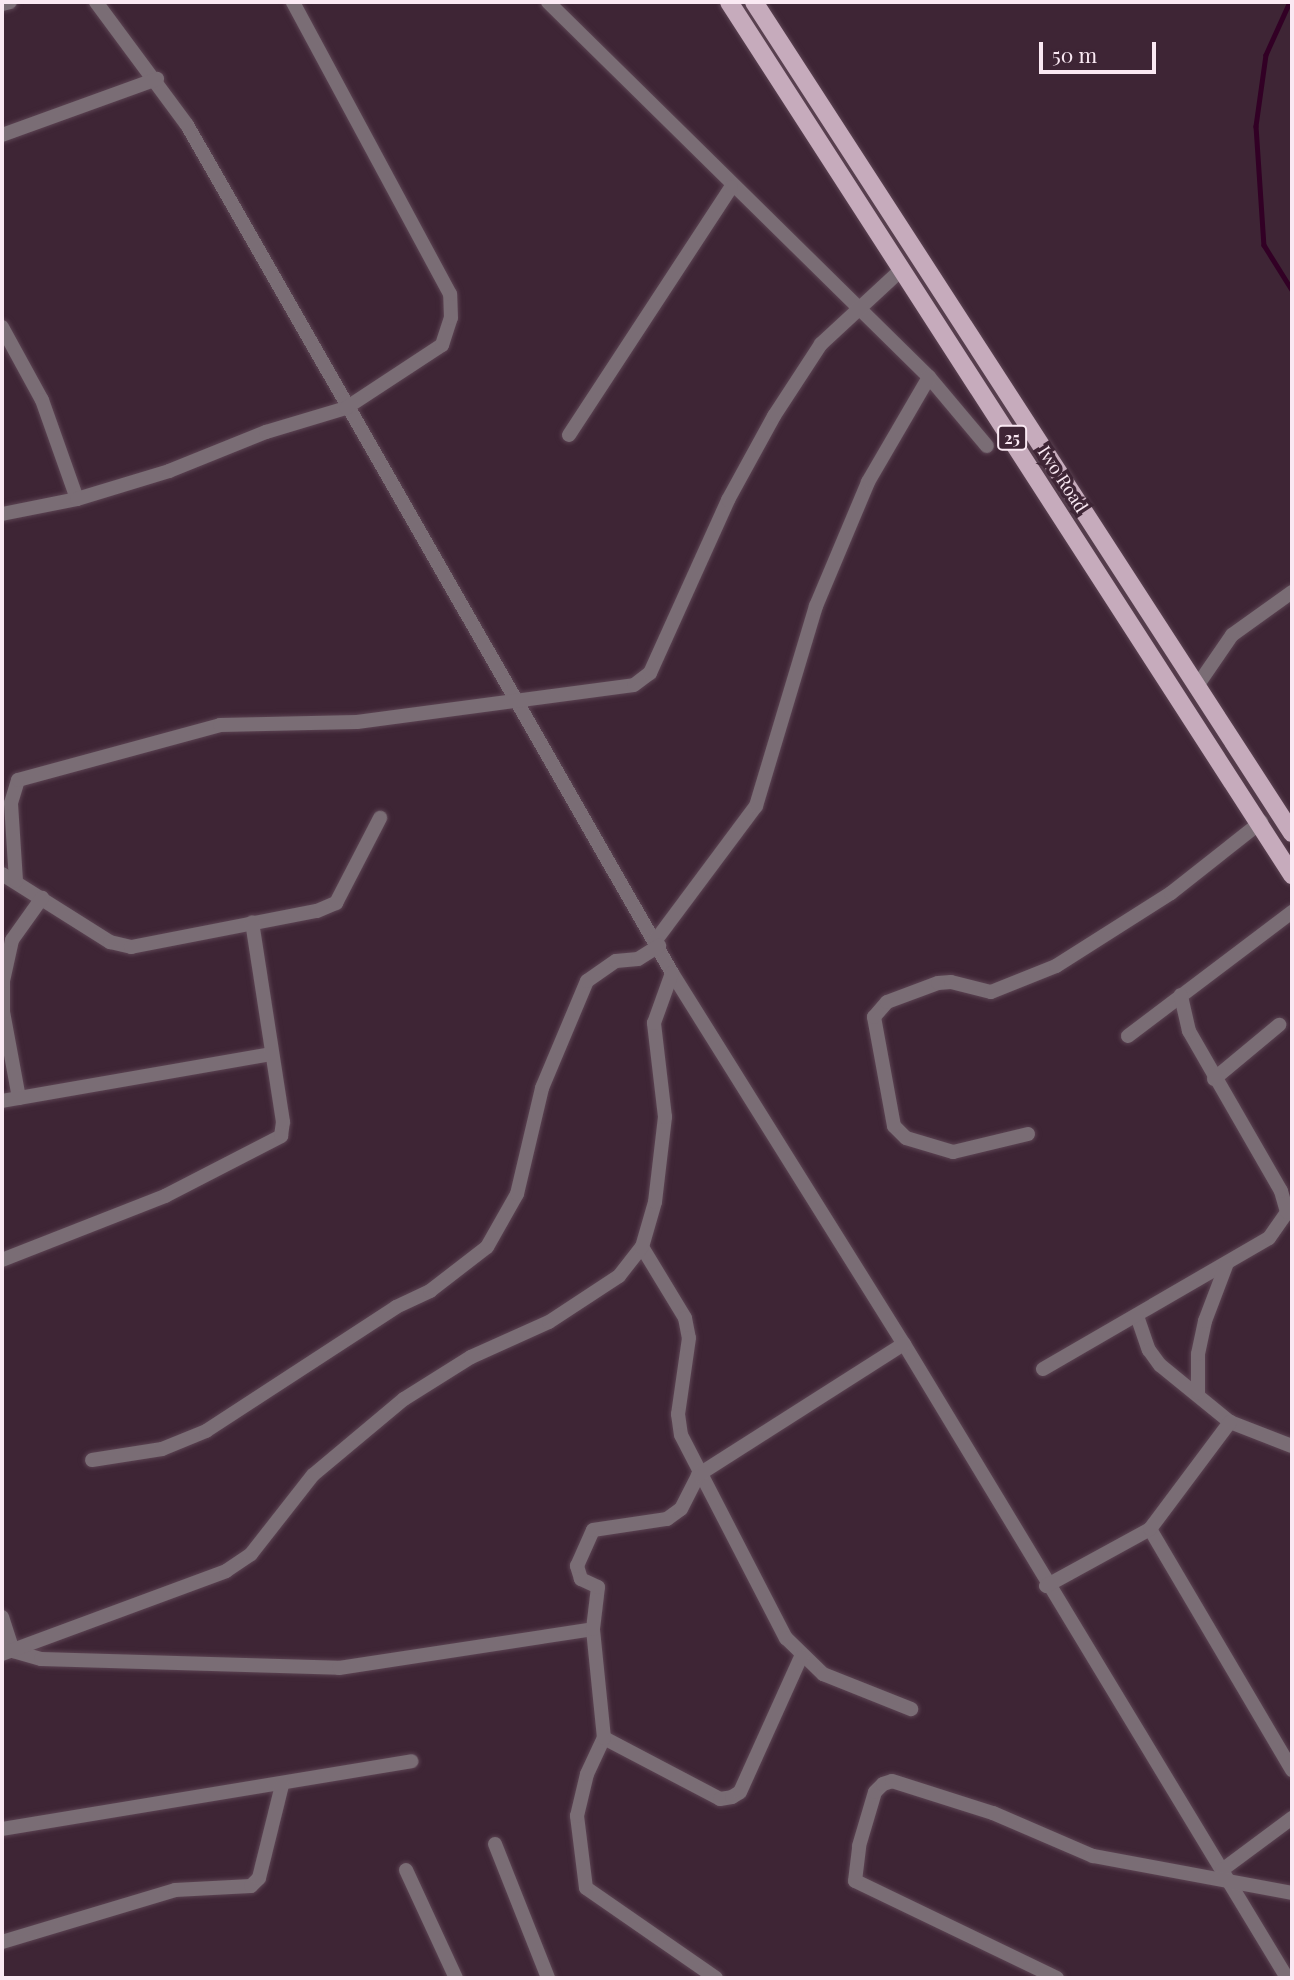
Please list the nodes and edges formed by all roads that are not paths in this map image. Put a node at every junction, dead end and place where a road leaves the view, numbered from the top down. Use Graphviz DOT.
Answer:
graph roads {
  1 [pos="10,2"];
  2 [pos="96,2"];
  3 [pos="293,2"];
  4 [pos="548,2"];
  5 [pos="729,2"];
  6 [pos="754,2"];
  7 [pos="2,4"];
  8 [pos="157,79"];
  9 [pos="2,135"];
  10 [pos="731,187"];
  11 [pos="902,269"];
  12 [pos="858,306"];
  13 [pos="2,327"];
  14 [pos="929,377"];
  15 [pos="346,408"];
  16 [pos="569,435"];
  17 [pos="987,446"];
  18 [pos="77,499"];
  19 [pos="2,514"];
  20 [pos="1292,592"];
  21 [pos="1197,686"];
  22 [pos="518,699"];
  23 [pos="380,818"];
  24 [pos="1261,822"];
  25 [pos="1292,833"];
  26 [pos="2,874"];
  27 [pos="1292,875"];
  28 [pos="16,881"];
  29 [pos="42,898"];
  30 [pos="1292,912"];
  31 [pos="252,922"];
  32 [pos="657,943"];
  33 [pos="672,973"];
  34 [pos="1181,995"];
  35 [pos="1279,1025"];
  36 [pos="1128,1036"];
  37 [pos="271,1054"];
  38 [pos="1214,1079"];
  39 [pos="19,1098"];
  40 [pos="2,1101"];
  41 [pos="1028,1134"];
  42 [pos="642,1247"];
  43 [pos="2,1260"];
  44 [pos="1227,1263"];
  45 [pos="1137,1316"];
  46 [pos="904,1344"];
  47 [pos="1043,1369"];
  48 [pos="1198,1393"];
  49 [pos="1230,1422"];
  50 [pos="1292,1446"];
  51 [pos="92,1460"];
  52 [pos="698,1475"];
  53 [pos="1150,1529"];
  54 [pos="1046,1586"];
  55 [pos="2,1617"];
  56 [pos="593,1629"];
  57 [pos="7,1652"];
  58 [pos="801,1657"];
  59 [pos="911,1709"];
  60 [pos="604,1738"];
  61 [pos="411,1761"];
  62 [pos="1292,1770"];
  63 [pos="282,1785"];
  64 [pos="1292,1818"];
  65 [pos="2,1829"];
  66 [pos="495,1844"];
  67 [pos="406,1870"];
  68 [pos="1222,1870"];
  69 [pos="1230,1883"];
  70 [pos="1292,1893"];
  71 [pos="2,1942"];
  72 [pos="456,1978"];
  73 [pos="548,1978"];
  74 [pos="716,1978"];
  75 [pos="1057,1978"];
  76 [pos="1287,1978"];
  1 -- 7 [label="street"];
  2 -- 8 [label="street"];
  3 -- 15 [label="street"];
  4 -- 10 [label="street"];
  5 -- 11 [label="main road, Iwo Road / 25"];
  6 -- 21 [label="main road, Iwo Road"];
  8 -- 9 [label="street"];
  8 -- 15 [label="street"];
  10 -- 12 [label="street"];
  10 -- 16 [label="street"];
  11 -- 12 [label="street"];
  11 -- 24 [label="main road, Iwo Road / 25"];
  12 -- 14 [label="street"];
  12 -- 22 [label="street"];
  13 -- 18 [label="street"];
  14 -- 17 [label="street"];
  14 -- 32 [label="street"];
  15 -- 18 [label="street"];
  15 -- 22 [label="street"];
  18 -- 19 [label="street"];
  20 -- 21 [label="street"];
  21 -- 25 [label="main road, Iwo Road"];
  22 -- 28 [label="street"];
  22 -- 32 [label="street"];
  23 -- 31 [label="street"];
  24 -- 27 [label="main road, Iwo Road / 25"];
  24 -- 41 [label="street"];
  26 -- 28 [label="street"];
  28 -- 29 [label="street"];
  29 -- 31 [label="street"];
  29 -- 39 [label="street"];
  30 -- 34 [label="street"];
  31 -- 37 [label="street"];
  32 -- 33 [label="street"];
  32 -- 51 [label="street"];
  33 -- 42 [label="street"];
  33 -- 46 [label="street"];
  34 -- 36 [label="street"];
  34 -- 38 [label="street"];
  35 -- 38 [label="street"];
  37 -- 39 [label="street"];
  37 -- 43 [label="street"];
  38 -- 44 [label="street"];
  39 -- 40 [label="street"];
  42 -- 52 [label="street"];
  42 -- 57 [label="street"];
  44 -- 45 [label="street"];
  44 -- 48 [label="street"];
  45 -- 47 [label="street"];
  45 -- 48 [label="street"];
  46 -- 52 [label="street"];
  46 -- 54 [label="street"];
  48 -- 49 [label="street"];
  49 -- 50 [label="street"];
  49 -- 53 [label="street"];
  52 -- 56 [label="street"];
  52 -- 58 [label="street"];
  53 -- 54 [label="street"];
  53 -- 62 [label="street"];
  54 -- 68 [label="street"];
  55 -- 57 [label="street"];
  56 -- 57 [label="street"];
  56 -- 60 [label="street"];
  58 -- 59 [label="street"];
  58 -- 60 [label="street"];
  60 -- 74 [label="street"];
  61 -- 63 [label="street"];
  63 -- 65 [label="street"];
  63 -- 71 [label="street"];
  64 -- 68 [label="street"];
  66 -- 73 [label="street"];
  67 -- 72 [label="street"];
  68 -- 69 [label="street"];
  69 -- 70 [label="street"];
  69 -- 75 [label="street"];
  69 -- 76 [label="street"];
}
